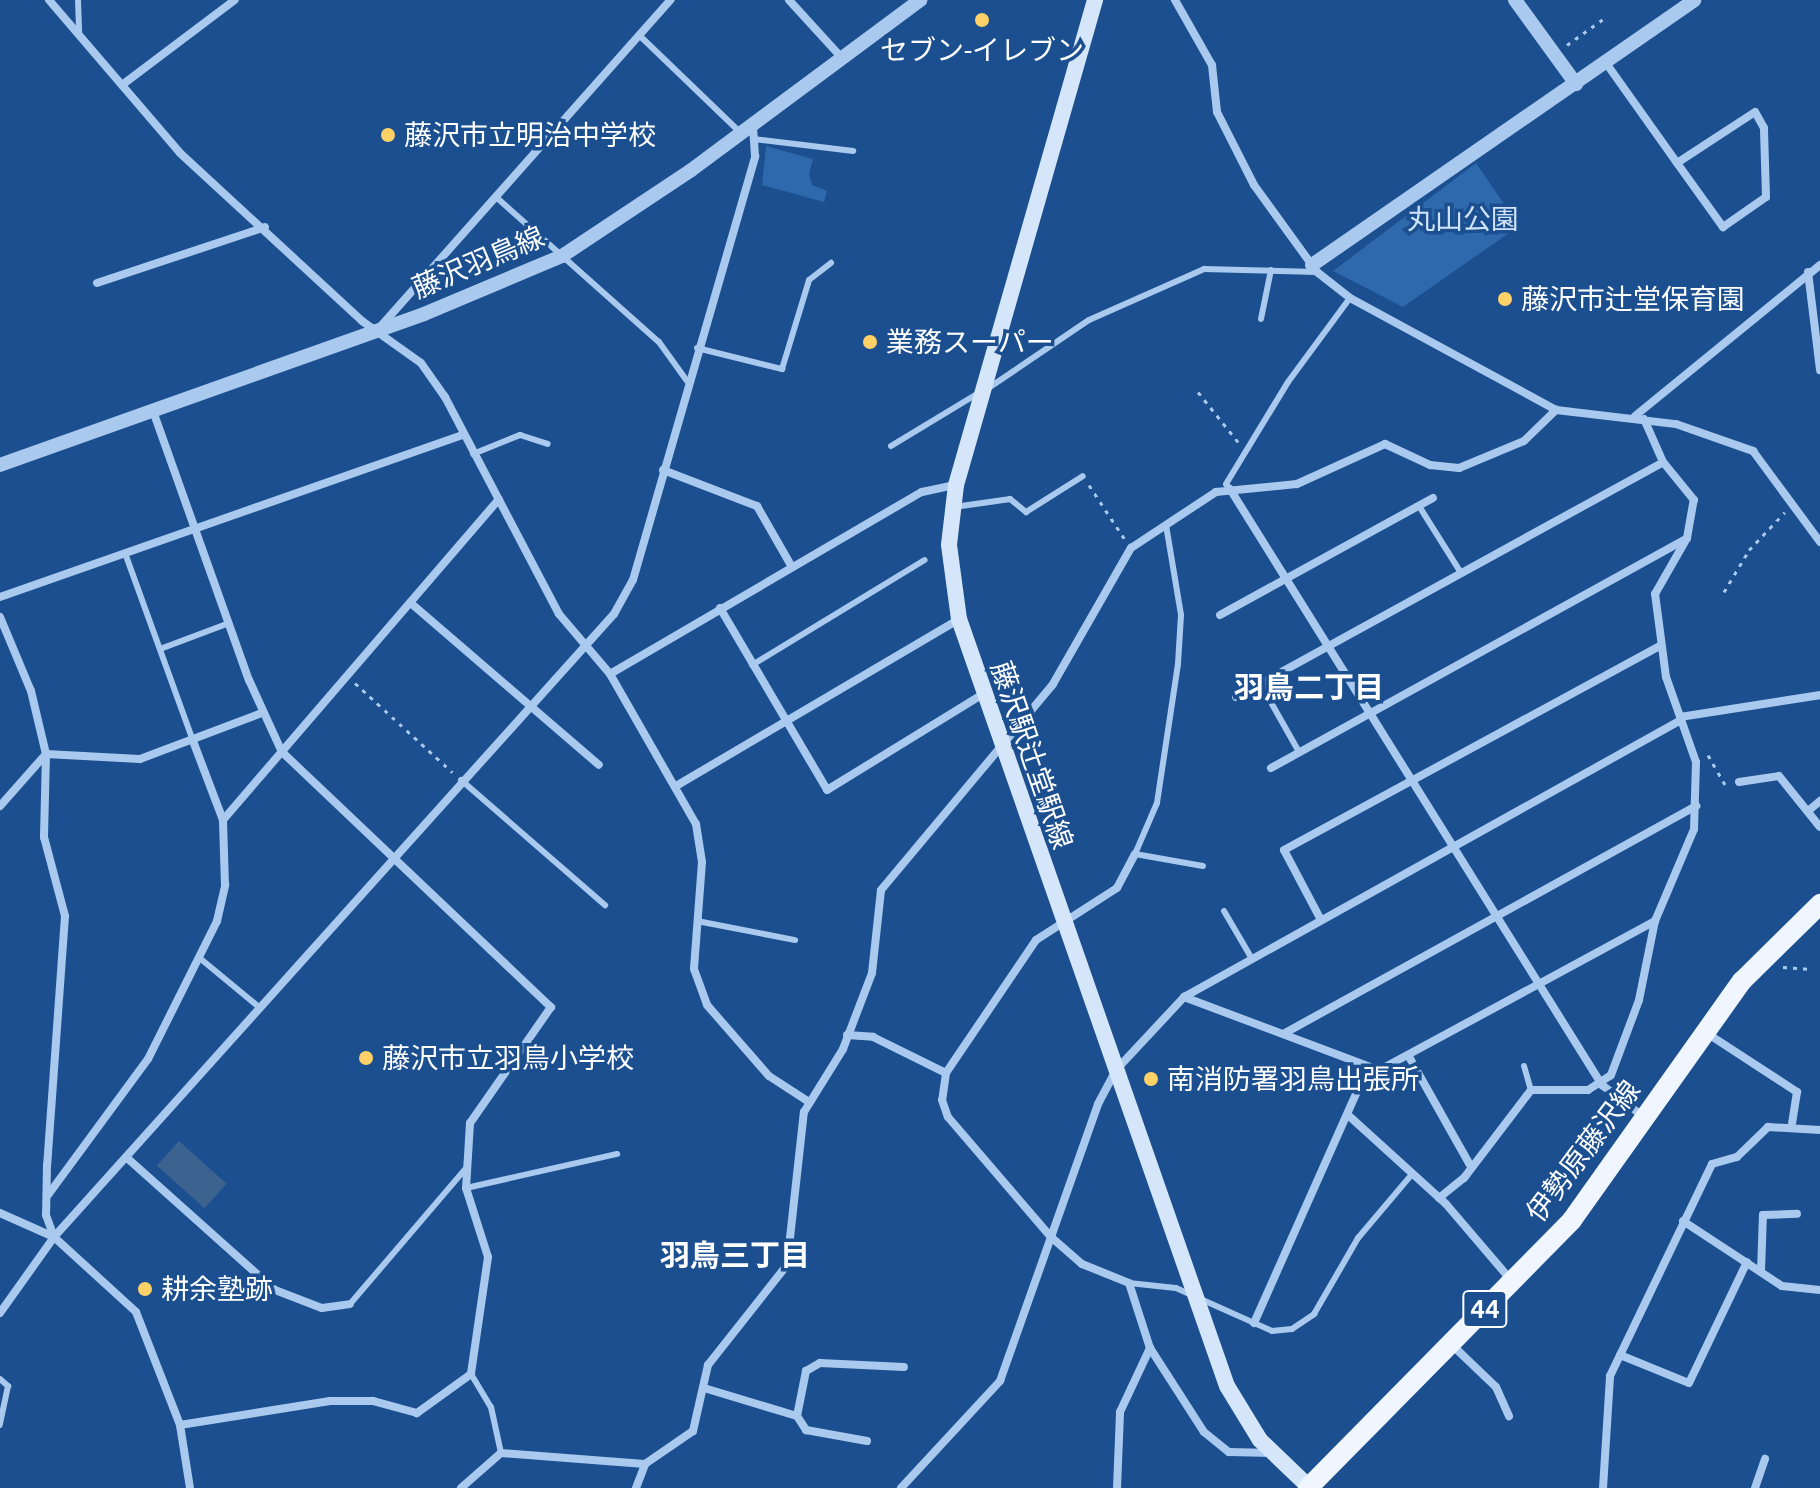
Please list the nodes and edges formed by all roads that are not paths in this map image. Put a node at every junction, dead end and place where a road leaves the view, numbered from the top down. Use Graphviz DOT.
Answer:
graph roads {
  1 [pos="49,0"];
  2 [pos="78,0"];
  3 [pos="235,0"];
  4 [pos="670,0"];
  5 [pos="789,0"];
  6 [pos="920,0"];
  7 [pos="1095,0"];
  8 [pos="1175,0"];
  9 [pos="1515,0"];
  10 [pos="1694,0"];
  11 [pos="79,35"];
  12 [pos="639,35"];
  13 [pos="842,58"];
  14 [pos="1606,63"];
  15 [pos="1576,84"];
  16 [pos="122,85"];
  17 [pos="749,132"];
  18 [pos="853,151"];
  19 [pos="1677,163"];
  20 [pos="496,197"];
  21 [pos="265,227"];
  22 [pos="562,256"];
  23 [pos="831,263"];
  24 [pos="1820,265"];
  25 [pos="1314,268"];
  26 [pos="1271,270"];
  27 [pos="1808,272"];
  28 [pos="97,283"];
  29 [pos="1350,298"];
  30 [pos="1261,319"];
  31 [pos="378,330"];
  32 [pos="1818,334"];
  33 [pos="697,348"];
  34 [pos="1820,370"];
  35 [pos="687,381"];
  36 [pos="980,392"];
  37 [pos="1556,410"];
  38 [pos="153,411"];
  39 [pos="1640,418"];
  40 [pos="462,435"];
  41 [pos="548,444"];
  42 [pos="891,446"];
  43 [pos="472,454"];
  44 [pos="1663,462"];
  45 [pos="0,465"];
  46 [pos="663,470"];
  47 [pos="1083,476"];
  48 [pos="956,485"];
  49 [pos="1230,489"];
  50 [pos="1433,498"];
  51 [pos="499,499"];
  52 [pos="1419,506"];
  53 [pos="953,507"];
  54 [pos="1166,525"];
  55 [pos="196,528"];
  56 [pos="1687,538"];
  57 [pos="1820,542"];
  58 [pos="125,553"];
  59 [pos="925,560"];
  60 [pos="792,567"];
  61 [pos="1461,573"];
  62 [pos="1285,578"];
  63 [pos="0,597"];
  64 [pos="413,605"];
  65 [pos="720,608"];
  66 [pos="1220,615"];
  67 [pos="0,617"];
  68 [pos="959,619"];
  69 [pos="229,623"];
  70 [pos="583,645"];
  71 [pos="1328,646"];
  72 [pos="1658,647"];
  73 [pos="160,649"];
  74 [pos="752,665"];
  75 [pos="610,674"];
  76 [pos="1260,683"];
  77 [pos="983,694"];
  78 [pos="1820,695"];
  79 [pos="1236,697"];
  80 [pos="529,705"];
  81 [pos="262,713"];
  82 [pos="1371,713"];
  83 [pos="1680,718"];
  84 [pos="785,721"];
  85 [pos="193,741"];
  86 [pos="1001,750"];
  87 [pos="282,752"];
  88 [pos="1299,752"];
  89 [pos="46,754"];
  90 [pos="599,765"];
  91 [pos="1271,768"];
  92 [pos="461,780"];
  93 [pos="1413,781"];
  94 [pos="1739,782"];
  95 [pos="676,786"];
  96 [pos="1820,801"];
  97 [pos="0,806"];
  98 [pos="1696,806"];
  99 [pos="1808,811"];
  100 [pos="223,820"];
  101 [pos="1820,827"];
  102 [pos="1454,845"];
  103 [pos="1135,854"];
  104 [pos="392,858"];
  105 [pos="1203,866"];
  106 [pos="1820,904"];
  107 [pos="605,905"];
  108 [pos="1224,911"];
  109 [pos="1498,915"];
  110 [pos="1321,920"];
  111 [pos="697,921"];
  112 [pos="1655,921"];
  113 [pos="1065,928"];
  114 [pos="795,940"];
  115 [pos="1252,959"];
  116 [pos="202,960"];
  117 [pos="1542,984"];
  118 [pos="1184,997"];
  119 [pos="259,1007"];
  120 [pos="1704,1032"];
  121 [pos="1285,1033"];
  122 [pos="847,1035"];
  123 [pos="1408,1055"];
  124 [pos="1524,1066"];
  125 [pos="1368,1067"];
  126 [pos="1384,1068"];
  127 [pos="1116,1070"];
  128 [pos="946,1073"];
  129 [pos="1363,1079"];
  130 [pos="1602,1085"];
  131 [pos="1531,1090"];
  132 [pos="809,1102"];
  133 [pos="1348,1115"];
  134 [pos="1646,1118"];
  135 [pos="1792,1124"];
  136 [pos="1820,1130"];
  137 [pos="617,1154"];
  138 [pos="126,1157"];
  139 [pos="1470,1165"];
  140 [pos="466,1168"];
  141 [pos="1412,1174"];
  142 [pos="466,1188"];
  143 [pos="48,1195"];
  144 [pos="1439,1198"];
  145 [pos="0,1213"];
  146 [pos="1797,1214"];
  147 [pos="1683,1221"];
  148 [pos="54,1237"];
  149 [pos="1051,1237"];
  150 [pos="1747,1262"];
  151 [pos="1761,1271"];
  152 [pos="1512,1282"];
  153 [pos="1129,1283"];
  154 [pos="1820,1290"];
  155 [pos="1193,1293"];
  156 [pos="350,1304"];
  157 [pos="0,1313"];
  158 [pos="1254,1323"];
  159 [pos="1451,1344"];
  160 [pos="1150,1348"];
  161 [pos="1620,1355"];
  162 [pos="904,1367"];
  163 [pos="471,1374"];
  164 [pos="0,1379"];
  165 [pos="704,1388"];
  166 [pos="797,1416"];
  167 [pos="1509,1416"];
  168 [pos="0,1425"];
  169 [pos="180,1425"];
  170 [pos="867,1441"];
  171 [pos="501,1453"];
  172 [pos="1273,1453"];
  173 [pos="1765,1459"];
  174 [pos="645,1464"];
  175 [pos="190,1488"];
  176 [pos="461,1488"];
  177 [pos="636,1488"];
  178 [pos="901,1488"];
  179 [pos="1117,1488"];
  180 [pos="1309,1488"];
  181 [pos="1603,1488"];
  182 [pos="1755,1488"];
  1 -- 11 [label="street"];
  2 -- 11 [label="lane"];
  3 -- 16 [label="street"];
  4 -- 12 [label="street"];
  5 -- 13 [label="street"];
  6 -- 13 [label="street, 藤沢羽鳥線"];
  7 -- 36 [label="main road, 藤沢駅辻堂駅線"];
  8 -- 25 [label="street"];
  9 -- 15 [label="street"];
  10 -- 14 [label="street"];
  11 -- 16 [label="street"];
  12 -- 17 [label="lane"];
  12 -- 20 [label="street"];
  13 -- 17 [label="street, 藤沢羽鳥線"];
  14 -- 15 [label="street"];
  14 -- 19 [label="street"];
  15 -- 25 [label="street"];
  16 -- 21 [label="street"];
  17 -- 18 [label="lane"];
  17 -- 22 [label="street, 藤沢羽鳥線"];
  17 -- 33 [label="street"];
  19 -- 19 [label="street"];
  20 -- 22 [label="lane"];
  20 -- 31 [label="street"];
  21 -- 28 [label="street"];
  21 -- 31 [label="street"];
  22 -- 31 [label="street, 藤沢羽鳥線"];
  22 -- 35 [label="lane"];
  23 -- 33 [label="lane"];
  24 -- 27 [label="street"];
  25 -- 26 [label="lane"];
  25 -- 29 [label="street"];
  26 -- 30 [label="lane"];
  26 -- 36 [label="lane"];
  27 -- 32 [label="street"];
  27 -- 39 [label="street"];
  29 -- 37 [label="street"];
  29 -- 49 [label="lane"];
  31 -- 38 [label="street, 藤沢羽鳥線"];
  31 -- 40 [label="street"];
  32 -- 34 [label="street"];
  33 -- 35 [label="street"];
  35 -- 46 [label="street"];
  36 -- 42 [label="lane"];
  36 -- 48 [label="main road, 藤沢駅辻堂駅線"];
  37 -- 39 [label="street"];
  37 -- 49 [label="street"];
  38 -- 45 [label="street, 藤沢羽鳥線"];
  38 -- 55 [label="street"];
  39 -- 44 [label="street"];
  39 -- 57 [label="street"];
  40 -- 43 [label="street"];
  40 -- 55 [label="street"];
  41 -- 43 [label="lane"];
  43 -- 51 [label="street"];
  44 -- 56 [label="street"];
  44 -- 61 [label="street"];
  46 -- 60 [label="street"];
  46 -- 70 [label="street"];
  47 -- 53 [label="lane"];
  48 -- 53 [label="main road, 藤沢駅辻堂駅線"];
  48 -- 60 [label="street"];
  49 -- 54 [label="street"];
  49 -- 62 [label="street"];
  50 -- 52 [label="street"];
  51 -- 64 [label="street"];
  51 -- 70 [label="street"];
  52 -- 61 [label="lane"];
  52 -- 62 [label="street"];
  53 -- 68 [label="main road, 藤沢駅辻堂駅線"];
  54 -- 86 [label="street"];
  54 -- 103 [label="lane"];
  55 -- 58 [label="street"];
  55 -- 69 [label="street"];
  56 -- 72 [label="street"];
  56 -- 82 [label="street"];
  58 -- 63 [label="street"];
  58 -- 73 [label="lane"];
  59 -- 74 [label="lane"];
  60 -- 65 [label="street"];
  61 -- 71 [label="street"];
  62 -- 66 [label="street"];
  62 -- 71 [label="street"];
  64 -- 80 [label="street"];
  64 -- 87 [label="street"];
  65 -- 74 [label="street"];
  65 -- 75 [label="street"];
  67 -- 89 [label="street"];
  68 -- 77 [label="main road, 藤沢駅辻堂駅線"];
  68 -- 84 [label="street"];
  69 -- 73 [label="lane"];
  69 -- 81 [label="street"];
  70 -- 75 [label="street"];
  70 -- 80 [label="street"];
  71 -- 76 [label="street"];
  71 -- 82 [label="street"];
  72 -- 83 [label="street"];
  72 -- 93 [label="street"];
  73 -- 85 [label="lane"];
  74 -- 84 [label="street"];
  75 -- 95 [label="street"];
  76 -- 79 [label="street"];
  76 -- 88 [label="lane"];
  77 -- 84 [label="street"];
  77 -- 86 [label="main road, 藤沢駅辻堂駅線"];
  78 -- 83 [label="street"];
  80 -- 90 [label="street"];
  80 -- 92 [label="street"];
  81 -- 85 [label="street"];
  81 -- 87 [label="street"];
  82 -- 88 [label="street"];
  82 -- 93 [label="street"];
  83 -- 98 [label="street"];
  83 -- 102 [label="street"];
  84 -- 95 [label="street"];
  85 -- 89 [label="street"];
  85 -- 100 [label="street"];
  86 -- 113 [label="main road, 藤沢駅辻堂駅線"];
  86 -- 122 [label="street"];
  87 -- 100 [label="street"];
  87 -- 104 [label="street"];
  88 -- 91 [label="street"];
  89 -- 97 [label="street"];
  89 -- 143 [label="street"];
  92 -- 104 [label="street"];
  92 -- 107 [label="lane"];
  93 -- 102 [label="street"];
  93 -- 110 [label="street"];
  94 -- 99 [label="street"];
  95 -- 111 [label="street"];
  96 -- 99 [label="street"];
  98 -- 109 [label="street"];
  98 -- 112 [label="street"];
  99 -- 101 [label="street"];
  100 -- 116 [label="street"];
  102 -- 109 [label="street"];
  102 -- 110 [label="street"];
  103 -- 105 [label="lane"];
  103 -- 113 [label="street"];
  104 -- 119 [label="street"];
  104 -- 140 [label="street"];
  106 -- 120 [label="main road, 伊勢原藤沢線 / 44"];
  108 -- 115 [label="lane"];
  109 -- 117 [label="street"];
  109 -- 121 [label="street"];
  110 -- 115 [label="street"];
  111 -- 114 [label="lane"];
  111 -- 132 [label="street"];
  112 -- 117 [label="street"];
  112 -- 130 [label="street"];
  113 -- 127 [label="main road, 藤沢駅辻堂駅線"];
  113 -- 128 [label="street"];
  115 -- 118 [label="street"];
  116 -- 119 [label="lane"];
  116 -- 143 [label="street"];
  117 -- 123 [label="street"];
  117 -- 130 [label="street"];
  118 -- 121 [label="street"];
  118 -- 127 [label="street"];
  119 -- 138 [label="street"];
  120 -- 134 [label="main road, 伊勢原藤沢線 / 44"];
  120 -- 135 [label="street"];
  121 -- 125 [label="street"];
  122 -- 128 [label="street"];
  122 -- 132 [label="street"];
  123 -- 126 [label="street"];
  123 -- 139 [label="street"];
  124 -- 131 [label="lane"];
  125 -- 126 [label="street"];
  125 -- 129 [label="street"];
  126 -- 129 [label="street"];
  127 -- 149 [label="street"];
  127 -- 155 [label="main road, 藤沢駅辻堂駅線"];
  128 -- 149 [label="street"];
  129 -- 133 [label="street"];
  130 -- 131 [label="street"];
  130 -- 134 [label="street"];
  131 -- 139 [label="street"];
  132 -- 165 [label="street"];
  133 -- 141 [label="street"];
  133 -- 158 [label="street"];
  134 -- 152 [label="main road, 伊勢原藤沢線 / 44"];
  135 -- 136 [label="street"];
  135 -- 147 [label="street"];
  137 -- 142 [label="lane"];
  138 -- 148 [label="street"];
  138 -- 156 [label="street"];
  139 -- 144 [label="street"];
  140 -- 142 [label="street"];
  140 -- 156 [label="lane"];
  141 -- 144 [label="street"];
  141 -- 158 [label="lane"];
  142 -- 163 [label="street"];
  143 -- 148 [label="street"];
  144 -- 152 [label="street"];
  145 -- 148 [label="street"];
  146 -- 151 [label="street"];
  147 -- 150 [label="street"];
  147 -- 161 [label="street"];
  148 -- 157 [label="street"];
  148 -- 169 [label="street"];
  149 -- 153 [label="street"];
  149 -- 178 [label="street"];
  150 -- 151 [label="street"];
  150 -- 161 [label="street"];
  151 -- 154 [label="street"];
  152 -- 159 [label="main road, 伊勢原藤沢線 / 44"];
  153 -- 155 [label="lane"];
  153 -- 160 [label="street"];
  155 -- 158 [label="lane"];
  155 -- 172 [label="main road, 藤沢駅辻堂駅線"];
  159 -- 167 [label="street"];
  159 -- 180 [label="main road, 伊勢原藤沢線 / 44"];
  160 -- 172 [label="street"];
  160 -- 179 [label="street"];
  161 -- 181 [label="street"];
  162 -- 166 [label="street"];
  163 -- 169 [label="street"];
  163 -- 171 [label="lane"];
  164 -- 168 [label="lane"];
  165 -- 166 [label="street"];
  165 -- 174 [label="street"];
  166 -- 170 [label="street"];
  169 -- 175 [label="street"];
  171 -- 174 [label="street"];
  171 -- 176 [label="street"];
  172 -- 180 [label="main road, 藤沢駅辻堂駅線"];
  173 -- 182 [label="street"];
  174 -- 177 [label="street"];
}
